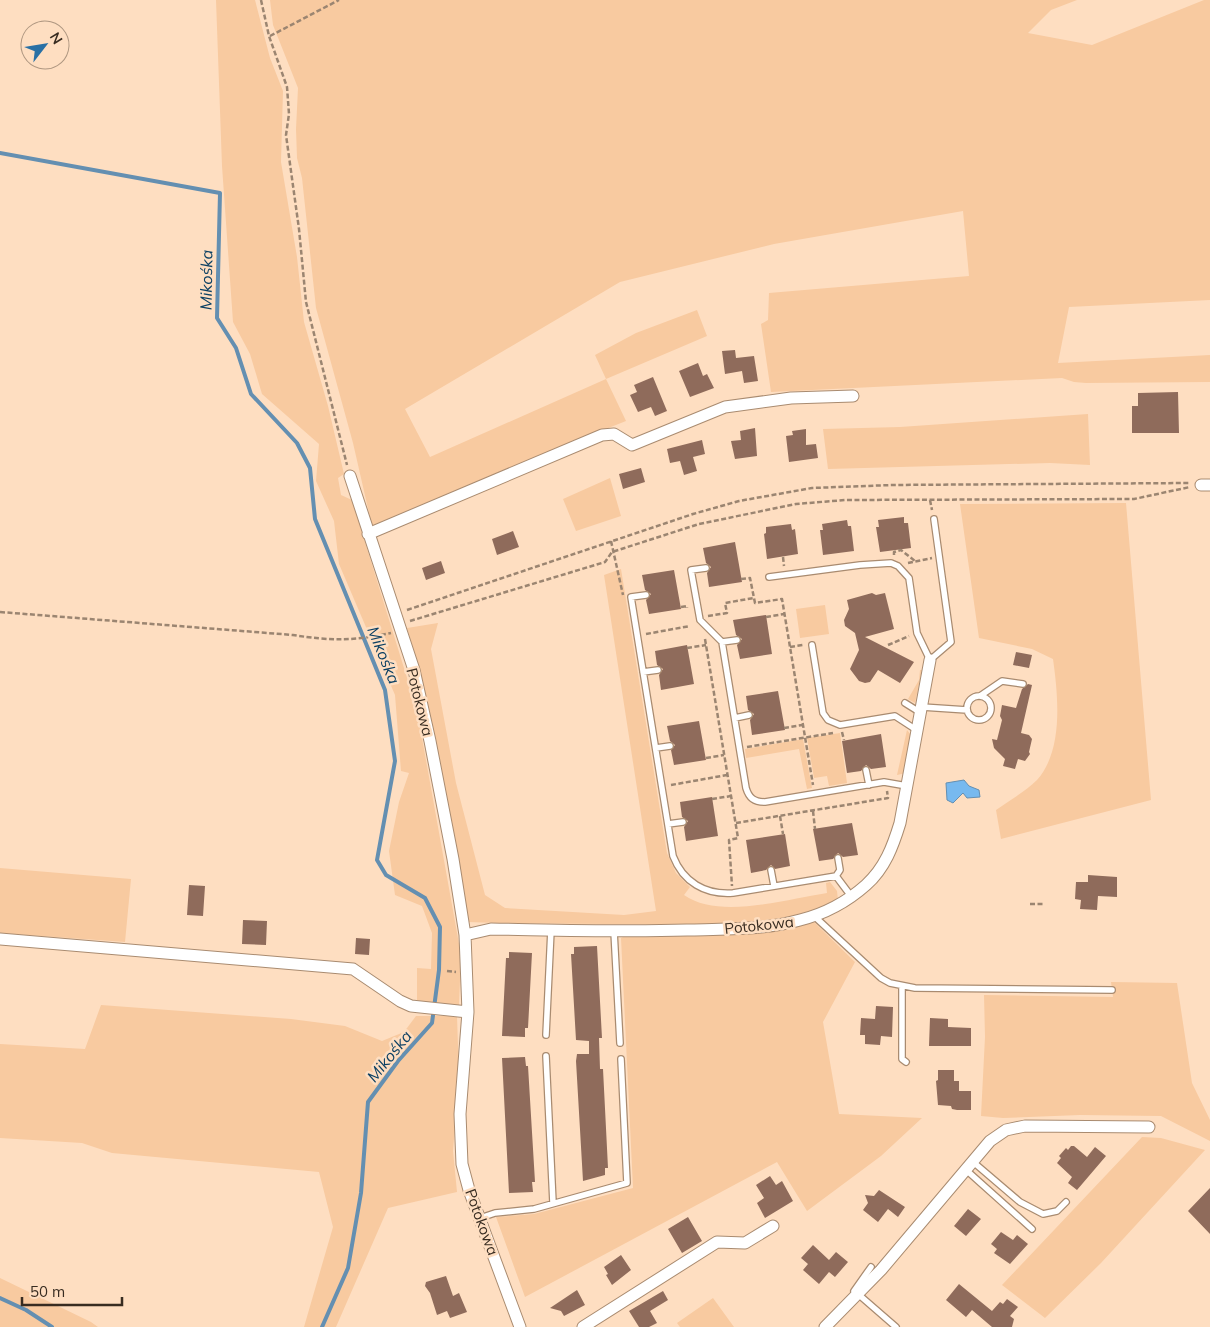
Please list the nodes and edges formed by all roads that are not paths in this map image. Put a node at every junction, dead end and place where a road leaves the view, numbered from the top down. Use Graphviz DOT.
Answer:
graph roads {
  1 [pos="853,396"];
  2 [pos="350,476"];
  3 [pos="934,519"];
  4 [pos="368,534"];
  5 [pos="706,568"];
  6 [pos="769,577"];
  7 [pos="646,595"];
  8 [pos="737,640"];
  9 [pos="722,642"];
  10 [pos="812,645"];
  11 [pos="930,660"];
  12 [pos="658,670"];
  13 [pos="643,672"];
  14 [pos="1023,684"];
  15 [pos="980,696"];
  16 [pos="905,703"];
  17 [pos="922,710"];
  18 [pos="967,710"];
  19 [pos="749,716"];
  20 [pos="735,718"];
  21 [pos="918,731"];
  22 [pos="670,746"];
  23 [pos="656,748"];
  24 [pos="866,770"];
  25 [pos="869,785"];
  26 [pos="907,786"];
  27 [pos="683,822"];
  28 [pos="668,824"];
  29 [pos="838,858"];
  30 [pos="771,870"];
  31 [pos="836,876"];
  32 [pos="774,886"];
  33 [pos="851,896"];
  34 [pos="814,916"];
  35 [pos="551,930"];
  36 [pos="614,931"];
  37 [pos="465,935"];
  38 [pos="0,939"];
  39 [pos="902,986"];
  40 [pos="1112,990"];
  41 [pos="468,1012"];
  42 [pos="546,1036"];
  43 [pos="620,1043"];
  44 [pos="546,1056"];
  45 [pos="621,1059"];
  46 [pos="906,1062"];
  47 [pos="1149,1127"];
  48 [pos="968,1165"];
  49 [pos="1066,1202"];
  50 [pos="553,1203"];
  51 [pos="480,1218"];
  52 [pos="773,1226"];
  53 [pos="1032,1229"];
  54 [pos="871,1267"];
  55 [pos="858,1294"];
  56 [pos="845,1306"];
  57 [pos="520,1327"];
  58 [pos="583,1327"];
  59 [pos="825,1327"];
  60 [pos="896,1327"];
  1 -- 4 [label="street"];
  2 -- 4 [label="street, Potokowa"];
  3 -- 11 [label="lane"];
  4 -- 37 [label="street, Potokowa"];
  5 -- 9 [label="lane"];
  6 -- 11 [label="lane"];
  7 -- 13 [label="lane"];
  8 -- 9 [label="lane"];
  9 -- 20 [label="lane"];
  10 -- 21 [label="lane"];
  11 -- 17 [label="street, Potokowa"];
  12 -- 13 [label="lane"];
  13 -- 23 [label="lane"];
  14 -- 15 [label="lane"];
  15 -- 18 [label="lane"];
  15 -- 18 [label="lane"];
  16 -- 17 [label="lane"];
  17 -- 18 [label="lane"];
  17 -- 21 [label="street, Potokowa"];
  19 -- 20 [label="lane"];
  20 -- 25 [label="lane"];
  21 -- 26 [label="street, Potokowa"];
  22 -- 23 [label="lane"];
  23 -- 28 [label="lane"];
  24 -- 25 [label="lane"];
  25 -- 26 [label="lane"];
  26 -- 33 [label="street, Potokowa"];
  27 -- 28 [label="lane"];
  28 -- 32 [label="lane"];
  29 -- 31 [label="lane"];
  30 -- 32 [label="lane"];
  31 -- 32 [label="lane"];
  31 -- 33 [label="lane"];
  33 -- 34 [label="street, Potokowa"];
  34 -- 36 [label="street, Potokowa"];
  34 -- 39 [label="lane"];
  35 -- 36 [label="street, Potokowa"];
  35 -- 37 [label="street, Potokowa"];
  35 -- 42 [label="lane"];
  36 -- 43 [label="lane"];
  37 -- 41 [label="street, Potokowa"];
  38 -- 41 [label="street"];
  39 -- 40 [label="lane"];
  39 -- 46 [label="lane"];
  41 -- 51 [label="street, Potokowa"];
  44 -- 50 [label="lane"];
  45 -- 50 [label="lane"];
  47 -- 48 [label="street"];
  48 -- 49 [label="lane"];
  48 -- 53 [label="lane"];
  48 -- 55 [label="street"];
  50 -- 51 [label="lane"];
  51 -- 57 [label="street, Potokowa"];
  52 -- 58 [label="street"];
  54 -- 56 [label="lane"];
  55 -- 56 [label="street"];
  55 -- 60 [label="lane"];
  56 -- 59 [label="street"];
}
